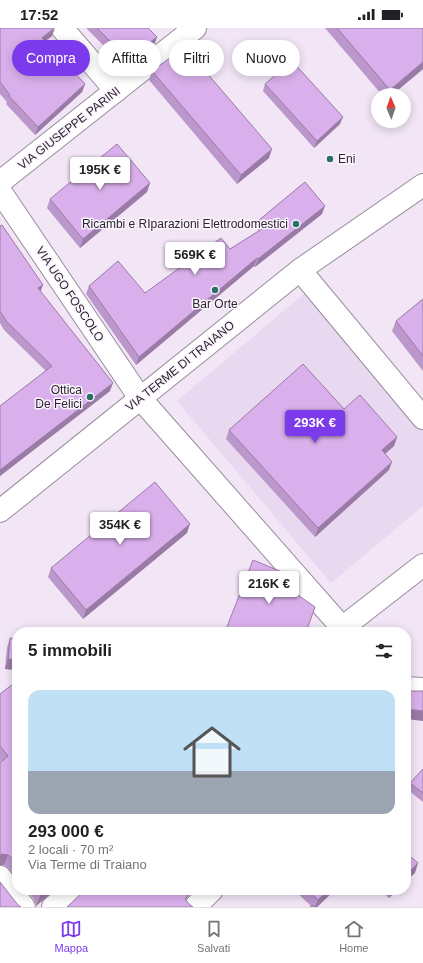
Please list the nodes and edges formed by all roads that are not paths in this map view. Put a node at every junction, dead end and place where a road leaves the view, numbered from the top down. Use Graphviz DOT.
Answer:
graph roads {
  1 [pos="62,28"];
  2 [pos="194,28"];
  3 [pos="116,91"];
  4 [pos="0,182"];
  5 [pos="423,184"];
  6 [pos="0,191"];
  7 [pos="300,270"];
  8 [pos="140,398"];
  9 [pos="423,418"];
  10 [pos="0,510"];
  11 [pos="423,565"];
  12 [pos="341,627"];
  13 [pos="348,627"];
  14 [pos="411,688"];
  15 [pos="423,689"];
  16 [pos="0,877"];
  17 [pos="12,892"];
  18 [pos="14,895"];
  19 [pos="68,895"];
  20 [pos="207,895"];
  21 [pos="24,907"];
  22 [pos="53,907"];
  23 [pos="195,907"];
  1 -- 3 [label="street"];
  2 -- 3 [label="street, VIA GIUSEPPE PARINI"];
  3 -- 4 [label="street, VIA GIUSEPPE PARINI"];
  5 -- 7 [label="street, VIA TERME DI TRAIANO"];
  6 -- 8 [label="street, VIA UGO FOSCOLO"];
  7 -- 8 [label="street, VIA TERME DI TRAIANO"];
  7 -- 9 [label="street"];
  8 -- 10 [label="street, VIA TERME DI TRAIANO"];
  8 -- 12 [label="street, VIA UGO FOSCOLO"];
  11 -- 13 [label="street"];
  14 -- 15 [label="street"];
  16 -- 17 [label="street"];
  18 -- 21 [label="street"];
  19 -- 22 [label="street"];
  20 -- 23 [label="street"];
}
